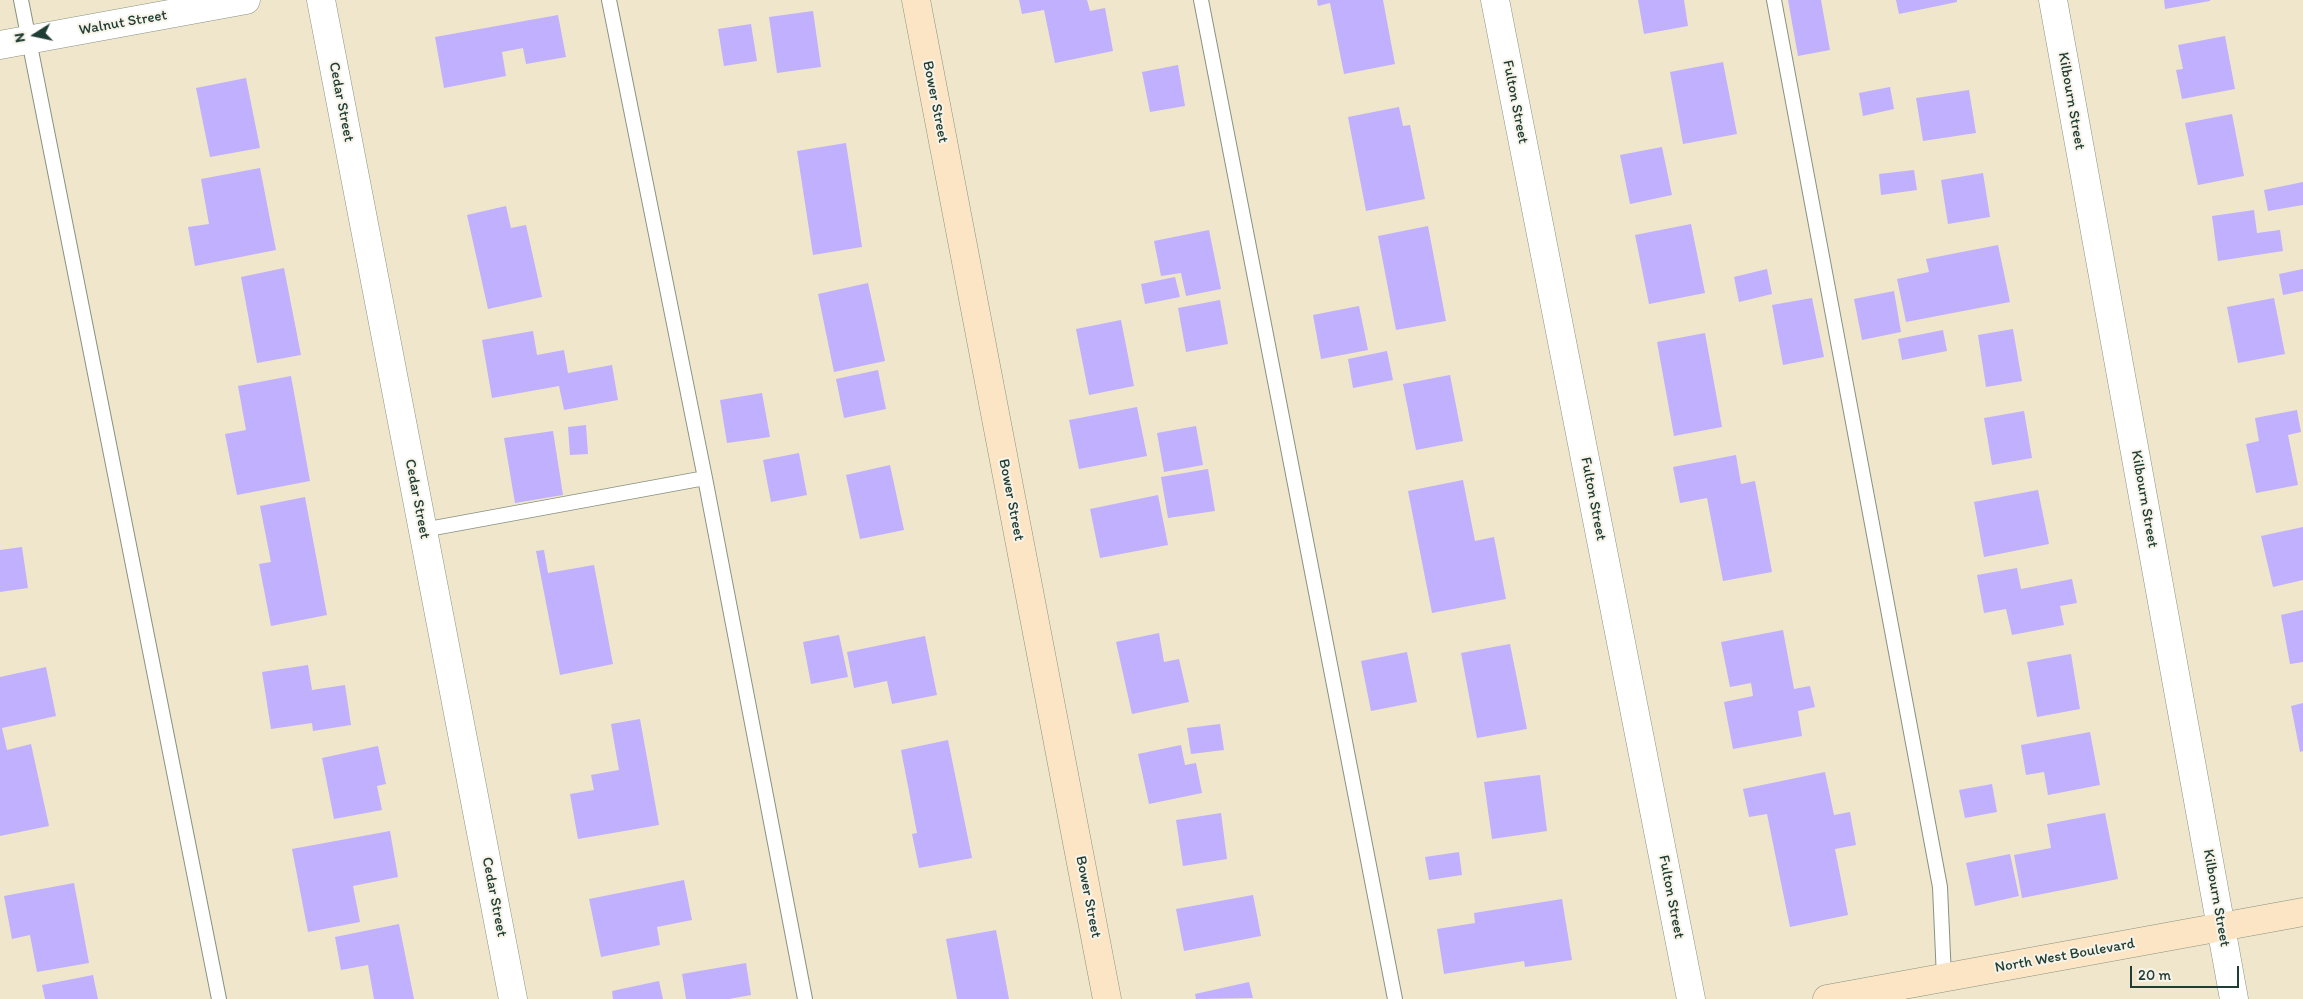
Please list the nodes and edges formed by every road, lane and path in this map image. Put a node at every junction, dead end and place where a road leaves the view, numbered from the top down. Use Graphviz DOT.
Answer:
graph roads {
  1 [pos="21,0"];
  2 [pos="246,0"];
  3 [pos="321,0"];
  4 [pos="609,0"];
  5 [pos="916,0"];
  6 [pos="1201,0"];
  7 [pos="1496,0"];
  8 [pos="1774,0"];
  9 [pos="2053,0"];
  10 [pos="28,40"];
  11 [pos="0,45"];
  12 [pos="705,478"];
  13 [pos="423,530"];
  14 [pos="2303,912"];
  15 [pos="2222,928"];
  16 [pos="1944,978"];
  17 [pos="219,999"];
  18 [pos="513,999"];
  19 [pos="805,999"];
  20 [pos="1107,999"];
  21 [pos="1395,999"];
  22 [pos="1691,999"];
  23 [pos="1827,999"];
  24 [pos="2234,999"];
  1 -- 10 [label="lane"];
  2 -- 10 [label="street, Walnut Street"];
  3 -- 13 [label="street, Cedar Street"];
  4 -- 12 [label="lane"];
  5 -- 20 [label="street, Bower Street"];
  6 -- 21 [label="lane"];
  7 -- 22 [label="street, Fulton Street"];
  8 -- 16 [label="lane"];
  9 -- 15 [label="street, Kilbourn Street"];
  10 -- 11 [label="street, Walnut Street"];
  10 -- 17 [label="lane"];
  12 -- 13 [label="lane"];
  12 -- 19 [label="lane"];
  13 -- 18 [label="street, Cedar Street"];
  14 -- 15 [label="street, North West Boulevard"];
  15 -- 16 [label="street, North West Boulevard"];
  15 -- 24 [label="street, Kilbourn Street"];
  16 -- 23 [label="street, North West Boulevard"];
}
